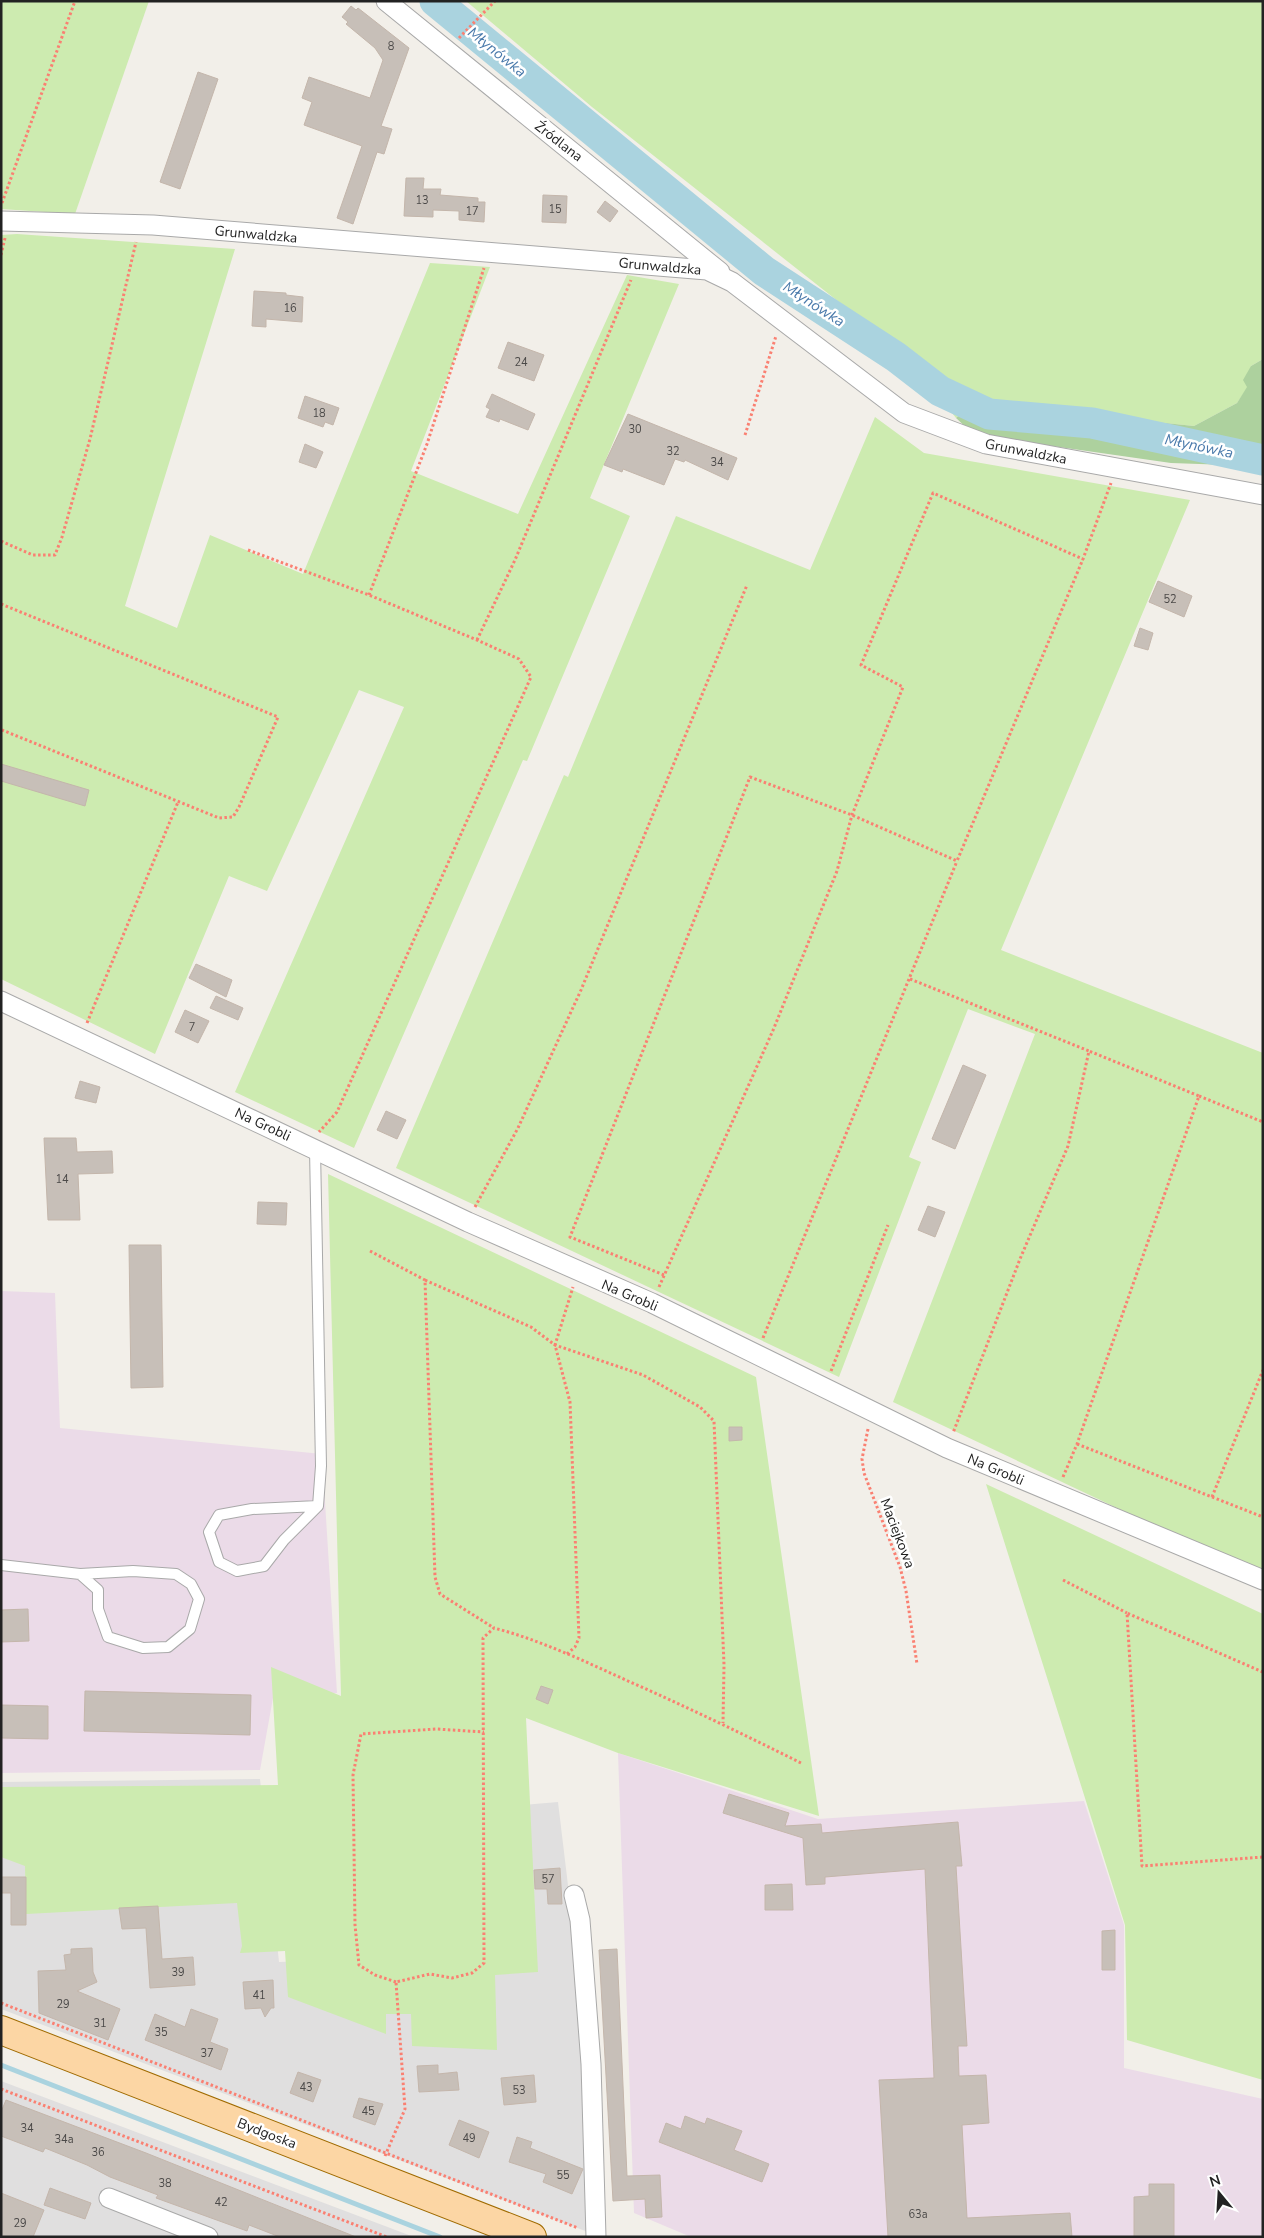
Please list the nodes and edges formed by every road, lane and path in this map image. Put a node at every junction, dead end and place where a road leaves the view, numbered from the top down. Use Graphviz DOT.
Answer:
graph roads {
  1 [pos="75,1"];
  2 [pos="386,1"];
  3 [pos="496,1"];
  4 [pos="462,35"];
  5 [pos="1,206"];
  6 [pos="1,220"];
  7 [pos="153,225"];
  8 [pos="500,253"];
  9 [pos="648,265"];
  10 [pos="732,282"];
  11 [pos="785,322"];
  12 [pos="746,435"];
  13 [pos="1116,468"];
  14 [pos="1263,495"];
  15 [pos="1,541"];
  16 [pos="248,550"];
  17 [pos="1083,560"];
  18 [pos="747,585"];
  19 [pos="369,595"];
  20 [pos="1,604"];
  21 [pos="477,640"];
  22 [pos="1,731"];
  23 [pos="178,802"];
  24 [pos="852,816"];
  25 [pos="957,861"];
  26 [pos="910,979"];
  27 [pos="1,1001"];
  28 [pos="80,1038"];
  29 [pos="1089,1051"];
  30 [pos="1199,1096"];
  31 [pos="1263,1122"];
  32 [pos="315,1149"];
  33 [pos="468,1222"];
  34 [pos="888,1225"];
  35 [pos="370,1250"];
  36 [pos="578,1272"];
  37 [pos="664,1276"];
  38 [pos="425,1280"];
  39 [pos="652,1303"];
  40 [pos="555,1345"];
  41 [pos="756,1355"];
  42 [pos="1263,1370"];
  43 [pos="824,1389"];
  44 [pos="873,1412"];
  45 [pos="1077,1444"];
  46 [pos="946,1448"];
  47 [pos="1056,1496"];
  48 [pos="1212,1497"];
  49 [pos="318,1506"];
  50 [pos="1263,1517"];
  51 [pos="1,1565"];
  52 [pos="80,1574"];
  53 [pos="1063,1580"];
  54 [pos="1263,1580"];
  55 [pos="1127,1613"];
  56 [pos="494,1628"];
  57 [pos="567,1654"];
  58 [pos="917,1664"];
  59 [pos="1263,1672"];
  60 [pos="723,1724"];
  61 [pos="484,1732"];
  62 [pos="803,1764"];
  63 [pos="1263,1857"];
  64 [pos="574,1895"];
  65 [pos="396,1982"];
  66 [pos="1,2003"];
  67 [pos="1,2030"];
  68 [pos="1,2089"];
  69 [pos="380,2164"];
  70 [pos="109,2198"];
  71 [pos="173,2230"];
  72 [pos="596,2236"];
  73 [pos="208,2237"];
  74 [pos="386,2237"];
  75 [pos="532,2237"];
  1 -- 5 [label="path"];
  2 -- 10 [label="street, Źródlana"];
  3 -- 4 [label="path"];
  6 -- 7 [label="street, Grunwaldzka"];
  7 -- 8 [label="street, Grunwaldzka"];
  7 -- 15 [label="path"];
  8 -- 9 [label="street, Grunwaldzka"];
  8 -- 19 [label="path"];
  9 -- 10 [label="street, Grunwaldzka"];
  9 -- 21 [label="path"];
  10 -- 11 [label="street, Grunwaldzka"];
  11 -- 12 [label="path"];
  11 -- 13 [label="street, Grunwaldzka"];
  13 -- 14 [label="street, Grunwaldzka"];
  13 -- 17 [label="path"];
  16 -- 19 [label="path"];
  17 -- 24 [label="path"];
  17 -- 25 [label="path"];
  18 -- 33 [label="path"];
  19 -- 21 [label="path"];
  20 -- 23 [label="path"];
  21 -- 32 [label="path"];
  22 -- 23 [label="path"];
  23 -- 28 [label="path"];
  24 -- 25 [label="path"];
  24 -- 37 [label="path"];
  24 -- 37 [label="path"];
  25 -- 26 [label="path"];
  26 -- 29 [label="path"];
  26 -- 41 [label="path"];
  27 -- 28 [label="street, Na Grobli"];
  28 -- 32 [label="street, Na Grobli"];
  29 -- 30 [label="path"];
  29 -- 46 [label="path"];
  30 -- 31 [label="path"];
  30 -- 45 [label="path"];
  32 -- 33 [label="street, Na Grobli"];
  32 -- 49 [label="lane"];
  33 -- 36 [label="street, Na Grobli"];
  34 -- 43 [label="path"];
  35 -- 38 [label="path"];
  36 -- 39 [label="street, Na Grobli"];
  36 -- 40 [label="path"];
  37 -- 39 [label="path"];
  38 -- 40 [label="path"];
  38 -- 56 [label="path"];
  39 -- 41 [label="street, Na Grobli"];
  40 -- 57 [label="path"];
  40 -- 60 [label="path"];
  41 -- 43 [label="street, Na Grobli"];
  42 -- 48 [label="path"];
  43 -- 44 [label="street, Na Grobli"];
  44 -- 46 [label="street, Na Grobli"];
  44 -- 58 [label="path, Maciejkowa"];
  45 -- 47 [label="path"];
  45 -- 48 [label="path"];
  46 -- 47 [label="street, Na Grobli"];
  47 -- 54 [label="street, Na Grobli"];
  48 -- 50 [label="path"];
  49 -- 49 [label="lane"];
  51 -- 52 [label="lane"];
  52 -- 52 [label="lane"];
  53 -- 55 [label="path"];
  55 -- 59 [label="path"];
  55 -- 63 [label="path"];
  56 -- 57 [label="path"];
  56 -- 61 [label="path"];
  57 -- 60 [label="path"];
  60 -- 62 [label="path"];
  61 -- 65 [label="path"];
  61 -- 65 [label="path"];
  64 -- 72 [label="street"];
  65 -- 69 [label="path"];
  66 -- 69 [label="path"];
  67 -- 69 [label="main road, Bydgoska"];
  68 -- 74 [label="path"];
  69 -- 72 [label="path"];
  69 -- 75 [label="main road, Bydgoska"];
  70 -- 71 [label="street"];
  71 -- 73 [label="street"];
}
